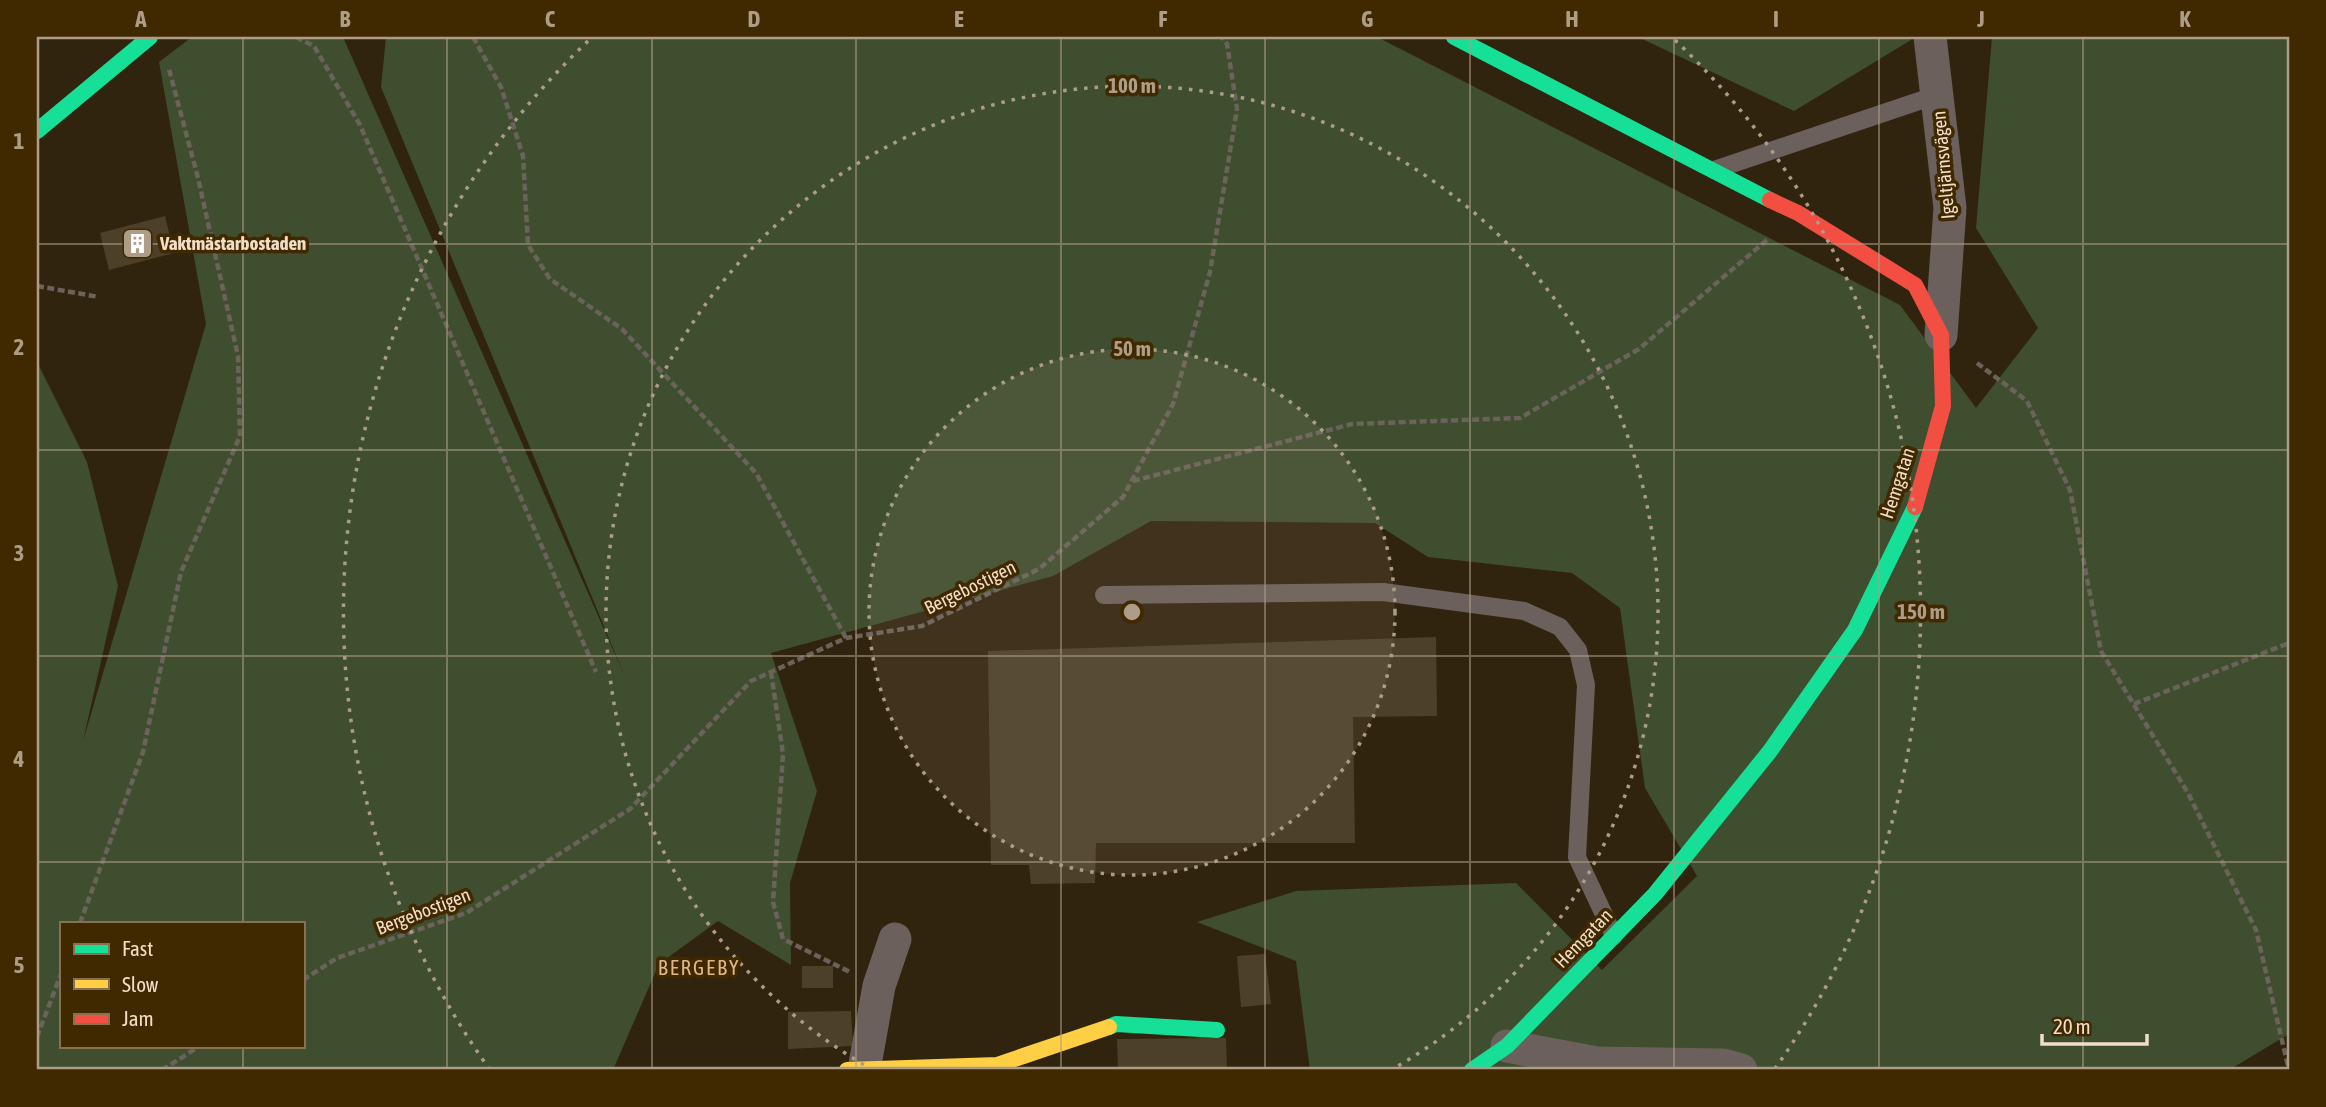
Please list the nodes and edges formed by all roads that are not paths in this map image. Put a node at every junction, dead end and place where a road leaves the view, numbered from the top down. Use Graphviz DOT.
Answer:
graph roads {
  1 [pos="150,37"];
  2 [pos="1454,37"];
  3 [pos="1930,37"];
  4 [pos="1937,95"];
  5 [pos="37,131"];
  6 [pos="1711,172"];
  7 [pos="1941,335"];
  8 [pos="1104,595"];
  9 [pos="1614,936"];
  10 [pos="895,940"];
  11 [pos="1217,1030"];
  12 [pos="1507,1046"];
  13 [pos="859,1069"];
  14 [pos="1472,1070"];
  15 [pos="1741,1070"];
  1 -- 5 [label="street"];
  2 -- 6 [label="street, Hemgatan"];
  3 -- 4 [label="street, Igeltjärnsvägen"];
  4 -- 6 [label="lane"];
  4 -- 7 [label="street, Igeltjärnsvägen"];
  6 -- 7 [label="street, Hemgatan"];
  7 -- 9 [label="street, Hemgatan"];
  8 -- 9 [label="lane"];
  9 -- 12 [label="street, Hemgatan"];
  10 -- 13 [label="street"];
  11 -- 13 [label="street"];
  12 -- 14 [label="street, Hemgatan"];
  12 -- 15 [label="street"];
}
